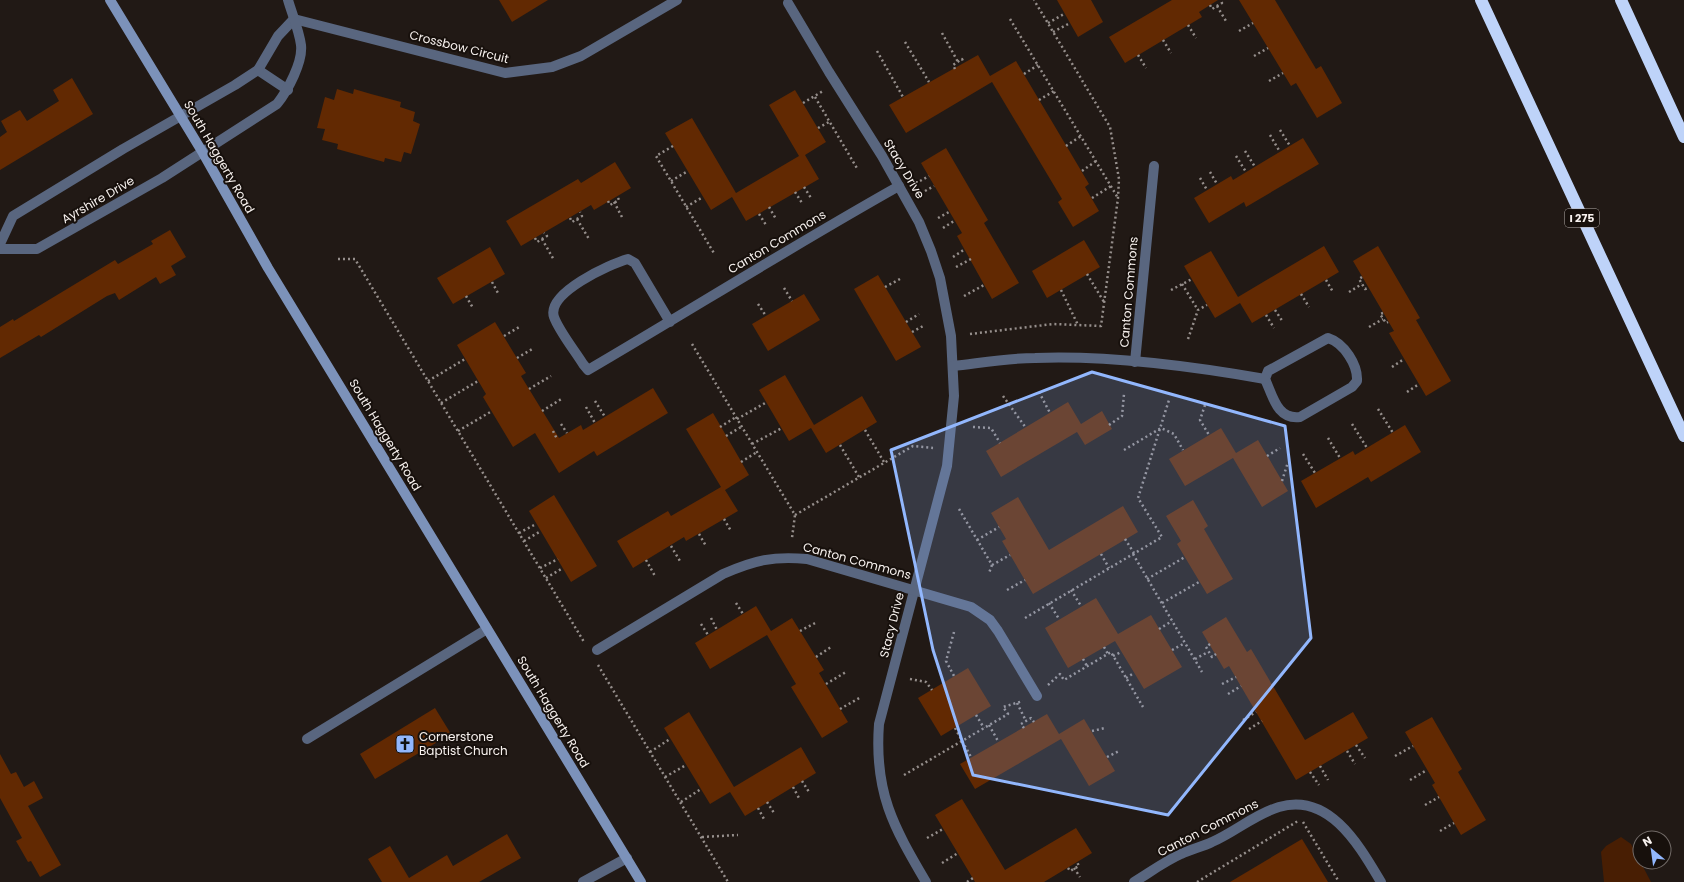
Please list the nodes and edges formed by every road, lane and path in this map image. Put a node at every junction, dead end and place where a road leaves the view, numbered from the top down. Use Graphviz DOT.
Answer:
graph roads {
  1 [pos="110,0"];
  2 [pos="288,0"];
  3 [pos="677,0"];
  4 [pos="1034,0"];
  5 [pos="1220,0"];
  6 [pos="1481,0"];
  7 [pos="1621,0"];
  8 [pos="788,3"];
  9 [pos="1210,5"];
  10 [pos="1217,6"];
  11 [pos="1064,14"];
  12 [pos="294,19"];
  13 [pos="1010,19"];
  14 [pos="1226,21"];
  15 [pos="1048,23"];
  16 [pos="1070,23"];
  17 [pos="1253,23"];
  18 [pos="1188,25"];
  19 [pos="1240,31"];
  20 [pos="1054,32"];
  21 [pos="942,33"];
  22 [pos="1196,38"];
  23 [pos="1163,40"];
  24 [pos="905,42"];
  25 [pos="1268,48"];
  26 [pos="877,51"];
  27 [pos="1171,53"];
  28 [pos="1138,55"];
  29 [pos="1254,56"];
  30 [pos="958,62"];
  31 [pos="964,63"];
  32 [pos="1038,66"];
  33 [pos="1146,68"];
  34 [pos="955,69"];
  35 [pos="258,70"];
  36 [pos="1283,73"];
  37 [pos="1024,74"];
  38 [pos="1269,81"];
  39 [pos="929,82"];
  40 [pos="288,90"];
  41 [pos="826,90"];
  42 [pos="1054,91"];
  43 [pos="815,97"];
  44 [pos="903,97"];
  45 [pos="1039,100"];
  46 [pos="803,103"];
  47 [pos="180,116"];
  48 [pos="829,122"];
  49 [pos="818,128"];
  50 [pos="1280,130"];
  51 [pos="1270,135"];
  52 [pos="1081,136"];
  53 [pos="1684,137"];
  54 [pos="673,146"];
  55 [pos="1066,146"];
  56 [pos="1290,146"];
  57 [pos="1245,151"];
  58 [pos="1280,152"];
  59 [pos="203,153"];
  60 [pos="1236,156"];
  61 [pos="1096,161"];
  62 [pos="1154,166"];
  63 [pos="1255,167"];
  64 [pos="858,170"];
  65 [pos="688,171"];
  66 [pos="1082,171"];
  67 [pos="1210,172"];
  68 [pos="1246,172"];
  69 [pos="928,176"];
  70 [pos="1200,178"];
  71 [pos="671,181"];
  72 [pos="920,182"];
  73 [pos="1217,184"];
  74 [pos="899,186"];
  75 [pos="934,186"];
  76 [pos="1111,186"];
  77 [pos="804,187"];
  78 [pos="1208,190"];
  79 [pos="925,191"];
  80 [pos="795,192"];
  81 [pos="617,196"];
  82 [pos="703,197"];
  83 [pos="811,198"];
  84 [pos="1092,198"];
  85 [pos="1118,198"];
  86 [pos="608,201"];
  87 [pos="614,202"];
  88 [pos="802,203"];
  89 [pos="686,207"];
  90 [pos="769,208"];
  91 [pos="580,212"];
  92 [pos="949,212"];
  93 [pos="759,214"];
  94 [pos="570,218"];
  95 [pos="938,218"];
  96 [pos="577,219"];
  97 [pos="623,219"];
  98 [pos="776,219"];
  99 [pos="954,221"];
  100 [pos="766,225"];
  101 [pos="943,228"];
  102 [pos="544,233"];
  103 [pos="535,238"];
  104 [pos="542,239"];
  105 [pos="589,239"];
  106 [pos="0,244"];
  107 [pos="0,249"];
  108 [pos="965,249"];
  109 [pos="715,255"];
  110 [pos="953,257"];
  111 [pos="338,259"];
  112 [pos="971,259"];
  113 [pos="554,260"];
  114 [pos="956,267"];
  115 [pos="1087,274"];
  116 [pos="1362,277"];
  117 [pos="900,279"];
  118 [pos="1192,279"];
  119 [pos="1326,280"];
  120 [pos="492,282"];
  121 [pos="1182,284"];
  122 [pos="1362,284"];
  123 [pos="984,286"];
  124 [pos="885,287"];
  125 [pos="784,288"];
  126 [pos="1368,288"];
  127 [pos="1061,290"];
  128 [pos="1171,290"];
  129 [pos="1333,292"];
  130 [pos="1349,292"];
  131 [pos="498,293"];
  132 [pos="1301,294"];
  133 [pos="466,296"];
  134 [pos="964,296"];
  135 [pos="792,301"];
  136 [pos="1105,303"];
  137 [pos="758,304"];
  138 [pos="1207,305"];
  139 [pos="1309,307"];
  140 [pos="473,308"];
  141 [pos="1198,310"];
  142 [pos="1275,310"];
  143 [pos="1383,313"];
  144 [pos="920,314"];
  145 [pos="1266,315"];
  146 [pos="766,316"];
  147 [pos="1383,319"];
  148 [pos="670,322"];
  149 [pos="906,322"];
  150 [pos="1283,322"];
  151 [pos="1388,322"];
  152 [pos="925,325"];
  153 [pos="1078,325"];
  154 [pos="521,326"];
  155 [pos="1369,327"];
  156 [pos="1274,328"];
  157 [pos="912,332"];
  158 [pos="970,334"];
  159 [pos="504,336"];
  160 [pos="1188,339"];
  161 [pos="692,344"];
  162 [pos="534,348"];
  163 [pos="517,358"];
  164 [pos="465,359"];
  165 [pos="1404,359"];
  166 [pos="1135,362"];
  167 [pos="953,366"];
  168 [pos="1392,367"];
  169 [pos="551,376"];
  170 [pos="1265,379"];
  171 [pos="428,381"];
  172 [pos="478,381"];
  173 [pos="1419,384"];
  174 [pos="529,390"];
  175 [pos="1039,392"];
  176 [pos="1407,392"];
  177 [pos="1124,394"];
  178 [pos="1003,396"];
  179 [pos="563,398"];
  180 [pos="1169,400"];
  181 [pos="595,401"];
  182 [pos="767,402"];
  183 [pos="441,403"];
  184 [pos="1205,405"];
  185 [pos="586,407"];
  186 [pos="1378,408"];
  187 [pos="492,411"];
  188 [pos="542,411"];
  189 [pos="1050,413"];
  190 [pos="605,417"];
  191 [pos="736,418"];
  192 [pos="595,423"];
  193 [pos="561,424"];
  194 [pos="1109,424"];
  195 [pos="1352,424"];
  196 [pos="720,426"];
  197 [pos="742,427"];
  198 [pos="973,427"];
  199 [pos="782,428"];
  200 [pos="1026,428"];
  201 [pos="1161,428"];
  202 [pos="865,430"];
  203 [pos="458,431"];
  204 [pos="553,431"];
  205 [pos="567,433"];
  206 [pos="1393,433"];
  207 [pos="1209,435"];
  208 [pos="726,436"];
  209 [pos="1684,436"];
  210 [pos="1328,438"];
  211 [pos="558,439"];
  212 [pos="1000,443"];
  213 [pos="752,444"];
  214 [pos="840,445"];
  215 [pos="937,448"];
  216 [pos="1280,448"];
  217 [pos="1367,448"];
  218 [pos="1124,450"];
  219 [pos="1183,450"];
  220 [pos="757,452"];
  221 [pos="1303,454"];
  222 [pos="1267,456"];
  223 [pos="1340,458"];
  224 [pos="741,462"];
  225 [pos="884,462"];
  226 [pos="1288,462"];
  227 [pos="1315,473"];
  228 [pos="859,477"];
  229 [pos="1282,481"];
  230 [pos="959,509"];
  231 [pos="795,515"];
  232 [pos="724,519"];
  233 [pos="536,524"];
  234 [pos="999,527"];
  235 [pos="541,531"];
  236 [pos="731,531"];
  237 [pos="519,533"];
  238 [pos="699,534"];
  239 [pos="792,538"];
  240 [pos="977,540"];
  241 [pos="1125,540"];
  242 [pos="524,541"];
  243 [pos="671,546"];
  244 [pos="706,546"];
  245 [pos="1133,553"];
  246 [pos="1100,554"];
  247 [pos="1010,555"];
  248 [pos="1185,557"];
  249 [pos="558,559"];
  250 [pos="646,560"];
  251 [pos="680,561"];
  252 [pos="992,565"];
  253 [pos="540,568"];
  254 [pos="563,568"];
  255 [pos="1109,568"];
  256 [pos="989,573"];
  257 [pos="655,576"];
  258 [pos="546,578"];
  259 [pos="1147,579"];
  260 [pos="1025,580"];
  261 [pos="1200,582"];
  262 [pos="914,590"];
  263 [pos="1007,590"];
  264 [pos="1071,590"];
  265 [pos="736,603"];
  266 [pos="1049,603"];
  267 [pos="1162,603"];
  268 [pos="1081,606"];
  269 [pos="743,614"];
  270 [pos="711,618"];
  271 [pos="1025,618"];
  272 [pos="1059,619"];
  273 [pos="1172,621"];
  274 [pos="817,622"];
  275 [pos="701,624"];
  276 [pos="487,629"];
  277 [pos="1159,629"];
  278 [pos="717,630"];
  279 [pos="800,631"];
  280 [pos="954,632"];
  281 [pos="708,635"];
  282 [pos="585,643"];
  283 [pos="1185,643"];
  284 [pos="1210,644"];
  285 [pos="831,647"];
  286 [pos="1104,647"];
  287 [pos="597,650"];
  288 [pos="1172,650"];
  289 [pos="1121,652"];
  290 [pos="1208,652"];
  291 [pos="1108,654"];
  292 [pos="1216,654"];
  293 [pos="816,656"];
  294 [pos="1113,656"];
  295 [pos="1083,659"];
  296 [pos="1195,659"];
  297 [pos="596,662"];
  298 [pos="1087,666"];
  299 [pos="846,672"];
  300 [pos="1202,672"];
  301 [pos="1134,673"];
  302 [pos="954,676"];
  303 [pos="1236,677"];
  304 [pos="1126,678"];
  305 [pos="910,680"];
  306 [pos="826,684"];
  307 [pos="1222,684"];
  308 [pos="1241,686"];
  309 [pos="932,690"];
  310 [pos="1228,694"];
  311 [pos="1037,696"];
  312 [pos="861,697"];
  313 [pos="1017,703"];
  314 [pos="1143,707"];
  315 [pos="840,709"];
  316 [pos="1256,712"];
  317 [pos="976,715"];
  318 [pos="1244,720"];
  319 [pos="1026,721"];
  320 [pos="1262,721"];
  321 [pos="1034,722"];
  322 [pos="989,725"];
  323 [pos="955,728"];
  324 [pos="984,728"];
  325 [pos="1024,728"];
  326 [pos="1106,728"];
  327 [pos="1249,729"];
  328 [pos="1092,732"];
  329 [pos="307,739"];
  330 [pos="670,739"];
  331 [pos="962,741"];
  332 [pos="998,741"];
  333 [pos="1356,745"];
  334 [pos="1413,746"];
  335 [pos="1119,751"];
  336 [pos="1346,751"];
  337 [pos="650,752"];
  338 [pos="1396,756"];
  339 [pos="971,757"];
  340 [pos="1107,757"];
  341 [pos="1365,758"];
  342 [pos="1355,764"];
  343 [pos="686,765"];
  344 [pos="1320,766"];
  345 [pos="1427,770"];
  346 [pos="1310,772"];
  347 [pos="904,775"];
  348 [pos="666,777"];
  349 [pos="1328,780"];
  350 [pos="1410,780"];
  351 [pos="802,781"];
  352 [pos="1319,786"];
  353 [pos="793,787"];
  354 [pos="701,789"];
  355 [pos="809,792"];
  356 [pos="1439,797"];
  357 [pos="799,798"];
  358 [pos="681,802"];
  359 [pos="768,802"];
  360 [pos="1425,805"];
  361 [pos="758,808"];
  362 [pos="774,813"];
  363 [pos="764,819"];
  364 [pos="1454,823"];
  365 [pos="943,829"];
  366 [pos="1440,831"];
  367 [pos="738,835"];
  368 [pos="702,837"];
  369 [pos="927,838"];
  370 [pos="958,853"];
  371 [pos="627,858"];
  372 [pos="942,862"];
  373 [pos="1077,862"];
  374 [pos="1068,868"];
  375 [pos="1074,868"];
  376 [pos="1080,877"];
  377 [pos="973,878"];
  378 [pos="583,882"];
  379 [pos="641,882"];
  380 [pos="728,882"];
  381 [pos="926,882"];
  382 [pos="967,882"];
  383 [pos="1134,882"];
  384 [pos="1198,882"];
  385 [pos="1338,882"];
  386 [pos="1381,882"];
  1 -- 47 [label="main road, South Haggerty Road"];
  2 -- 12 [label="street"];
  3 -- 12 [label="street, Crossbow Circuit"];
  4 -- 15 [label="path"];
  5 -- 10 [label="path"];
  6 -- 209 [label="highway, I 275"];
  7 -- 53 [label="highway"];
  8 -- 74 [label="street, Stacy Drive"];
  9 -- 10 [label="path"];
  10 -- 14 [label="path"];
  11 -- 15 [label="path"];
  12 -- 35 [label="street"];
  12 -- 40 [label="street"];
  13 -- 32 [label="path"];
  15 -- 20 [label="path"];
  16 -- 20 [label="path"];
  17 -- 19 [label="path"];
  18 -- 22 [label="path"];
  20 -- 85 [label="path"];
  21 -- 30 [label="path"];
  23 -- 27 [label="path"];
  24 -- 39 [label="path"];
  25 -- 29 [label="path"];
  26 -- 44 [label="path"];
  28 -- 33 [label="path"];
  30 -- 31 [label="path"];
  30 -- 34 [label="path"];
  32 -- 37 [label="path"];
  32 -- 42 [label="path"];
  35 -- 40 [label="street"];
  35 -- 47 [label="street"];
  36 -- 38 [label="path"];
  40 -- 59 [label="street"];
  41 -- 43 [label="path"];
  42 -- 45 [label="path"];
  42 -- 52 [label="path"];
  43 -- 46 [label="path"];
  43 -- 48 [label="path"];
  47 -- 59 [label="main road, South Haggerty Road"];
  47 -- 106 [label="street"];
  48 -- 49 [label="path"];
  48 -- 64 [label="path"];
  50 -- 56 [label="path"];
  51 -- 58 [label="path"];
  52 -- 55 [label="path"];
  52 -- 61 [label="path"];
  54 -- 71 [label="path"];
  57 -- 63 [label="path"];
  59 -- 107 [label="street, Ayrshire Drive"];
  59 -- 276 [label="main road, South Haggerty Road"];
  60 -- 68 [label="path"];
  61 -- 66 [label="path"];
  61 -- 76 [label="path"];
  62 -- 166 [label="street, Canton Commons"];
  65 -- 71 [label="path"];
  67 -- 73 [label="path"];
  69 -- 72 [label="path"];
  70 -- 78 [label="path"];
  71 -- 89 [label="path"];
  74 -- 148 [label="street, Canton Commons"];
  74 -- 167 [label="street, Stacy Drive"];
  75 -- 79 [label="path"];
  76 -- 84 [label="path"];
  76 -- 85 [label="path"];
  77 -- 83 [label="path"];
  80 -- 88 [label="path"];
  81 -- 87 [label="path"];
  82 -- 89 [label="path"];
  85 -- 136 [label="path"];
  86 -- 87 [label="path"];
  87 -- 97 [label="path"];
  89 -- 109 [label="path"];
  90 -- 98 [label="path"];
  91 -- 96 [label="path"];
  92 -- 95 [label="path"];
  93 -- 100 [label="path"];
  94 -- 96 [label="path"];
  96 -- 105 [label="path"];
  99 -- 101 [label="path"];
  102 -- 104 [label="path"];
  103 -- 104 [label="path"];
  104 -- 113 [label="path"];
  108 -- 110 [label="path"];
  111 -- 171 [label="path"];
  112 -- 114 [label="path"];
  115 -- 136 [label="path"];
  116 -- 122 [label="path"];
  117 -- 124 [label="path"];
  118 -- 121 [label="path"];
  119 -- 129 [label="path"];
  120 -- 131 [label="path"];
  121 -- 128 [label="path"];
  121 -- 141 [label="path"];
  122 -- 126 [label="path"];
  122 -- 130 [label="path"];
  123 -- 134 [label="path"];
  125 -- 135 [label="path"];
  127 -- 153 [label="path"];
  132 -- 139 [label="path"];
  133 -- 140 [label="path"];
  136 -- 153 [label="path"];
  137 -- 146 [label="path"];
  138 -- 141 [label="path"];
  141 -- 160 [label="path"];
  142 -- 150 [label="path"];
  143 -- 147 [label="path"];
  144 -- 149 [label="path"];
  145 -- 156 [label="path"];
  147 -- 151 [label="path"];
  147 -- 155 [label="path"];
  148 -- 148 [label="street, Canton Commons"];
  152 -- 157 [label="path"];
  153 -- 158 [label="path"];
  154 -- 159 [label="path"];
  161 -- 191 [label="path"];
  162 -- 163 [label="path"];
  164 -- 171 [label="path"];
  165 -- 168 [label="path"];
  166 -- 167 [label="street"];
  166 -- 170 [label="street, Canton Commons"];
  167 -- 262 [label="street, Stacy Drive"];
  169 -- 174 [label="path"];
  170 -- 170 [label="street"];
  171 -- 183 [label="path"];
  172 -- 183 [label="path"];
  173 -- 176 [label="path"];
  175 -- 189 [label="path"];
  177 -- 194 [label="path"];
  178 -- 200 [label="path"];
  179 -- 188 [label="path"];
  180 -- 201 [label="path"];
  181 -- 190 [label="path"];
  182 -- 191 [label="path"];
  183 -- 203 [label="path"];
  184 -- 207 [label="path"];
  185 -- 192 [label="path"];
  186 -- 206 [label="path"];
  187 -- 203 [label="path"];
  191 -- 196 [label="path"];
  191 -- 197 [label="path"];
  193 -- 205 [label="path"];
  195 -- 217 [label="path"];
  197 -- 208 [label="path"];
  197 -- 213 [label="path"];
  198 -- 212 [label="path"];
  199 -- 213 [label="path"];
  201 -- 218 [label="path"];
  201 -- 219 [label="path"];
  201 -- 245 [label="path"];
  202 -- 225 [label="path"];
  203 -- 237 [label="path"];
  204 -- 211 [label="path"];
  210 -- 223 [label="path"];
  213 -- 220 [label="path"];
  214 -- 228 [label="path"];
  215 -- 225 [label="path"];
  216 -- 222 [label="path"];
  220 -- 224 [label="path"];
  220 -- 231 [label="path"];
  221 -- 227 [label="path"];
  225 -- 228 [label="path"];
  226 -- 229 [label="path"];
  228 -- 231 [label="path"];
  230 -- 240 [label="path"];
  231 -- 239 [label="path"];
  232 -- 236 [label="path"];
  233 -- 237 [label="path"];
  234 -- 240 [label="path"];
  235 -- 242 [label="path"];
  237 -- 242 [label="path"];
  238 -- 244 [label="path"];
  240 -- 252 [label="path"];
  241 -- 245 [label="path"];
  242 -- 253 [label="path"];
  243 -- 251 [label="path"];
  245 -- 255 [label="path"];
  245 -- 259 [label="path"];
  246 -- 255 [label="path"];
  247 -- 252 [label="path"];
  248 -- 259 [label="path"];
  249 -- 253 [label="path"];
  250 -- 257 [label="path"];
  252 -- 256 [label="path"];
  253 -- 258 [label="path"];
  254 -- 258 [label="path"];
  255 -- 264 [label="path"];
  258 -- 282 [label="path"];
  259 -- 267 [label="path"];
  260 -- 263 [label="path"];
  261 -- 267 [label="path"];
  262 -- 287 [label="street, Canton Commons"];
  262 -- 311 [label="street, Canton Commons"];
  262 -- 381 [label="street, Stacy Drive"];
  264 -- 266 [label="path"];
  264 -- 268 [label="path"];
  265 -- 269 [label="path"];
  266 -- 271 [label="path"];
  266 -- 272 [label="path"];
  267 -- 273 [label="path"];
  270 -- 278 [label="path"];
  273 -- 277 [label="path"];
  273 -- 283 [label="path"];
  274 -- 279 [label="path"];
  275 -- 281 [label="path"];
  276 -- 329 [label="street"];
  276 -- 371 [label="main road, South Haggerty Road"];
  280 -- 302 [label="path"];
  283 -- 288 [label="path"];
  283 -- 296 [label="path"];
  284 -- 290 [label="path"];
  285 -- 293 [label="path"];
  286 -- 291 [label="path"];
  289 -- 294 [label="path"];
  290 -- 292 [label="path"];
  290 -- 296 [label="path"];
  291 -- 294 [label="path"];
  291 -- 298 [label="path"];
  294 -- 304 [label="path"];
  295 -- 298 [label="path"];
  296 -- 300 [label="path"];
  297 -- 337 [label="path"];
  298 -- 311 [label="path"];
  299 -- 306 [label="path"];
  301 -- 304 [label="path"];
  303 -- 307 [label="path"];
  304 -- 314 [label="path"];
  305 -- 309 [label="path"];
  308 -- 310 [label="path"];
  311 -- 313 [label="path"];
  312 -- 315 [label="path"];
  313 -- 319 [label="path"];
  313 -- 322 [label="path"];
  316 -- 318 [label="path"];
  317 -- 324 [label="path"];
  319 -- 321 [label="path"];
  319 -- 325 [label="path"];
  320 -- 327 [label="path"];
  322 -- 324 [label="path"];
  322 -- 332 [label="path"];
  323 -- 331 [label="path"];
  324 -- 331 [label="path"];
  326 -- 328 [label="path"];
  330 -- 337 [label="path"];
  331 -- 339 [label="path"];
  331 -- 347 [label="path"];
  333 -- 341 [label="path"];
  334 -- 338 [label="path"];
  335 -- 340 [label="path"];
  336 -- 342 [label="path"];
  337 -- 348 [label="path"];
  343 -- 348 [label="path"];
  344 -- 349 [label="path"];
  345 -- 350 [label="path"];
  346 -- 352 [label="path"];
  348 -- 358 [label="path"];
  351 -- 355 [label="path"];
  353 -- 357 [label="path"];
  354 -- 358 [label="path"];
  356 -- 360 [label="path"];
  358 -- 368 [label="path"];
  359 -- 362 [label="path"];
  361 -- 363 [label="path"];
  364 -- 366 [label="path"];
  365 -- 369 [label="path"];
  367 -- 368 [label="path"];
  368 -- 380 [label="path"];
  370 -- 372 [label="path"];
  371 -- 378 [label="street"];
  371 -- 379 [label="main road, South Haggerty Road"];
  373 -- 375 [label="path"];
  374 -- 375 [label="path"];
  375 -- 376 [label="path"];
  377 -- 382 [label="path"];
  383 -- 386 [label="street, Canton Commons"];
  384 -- 385 [label="path"];
}
